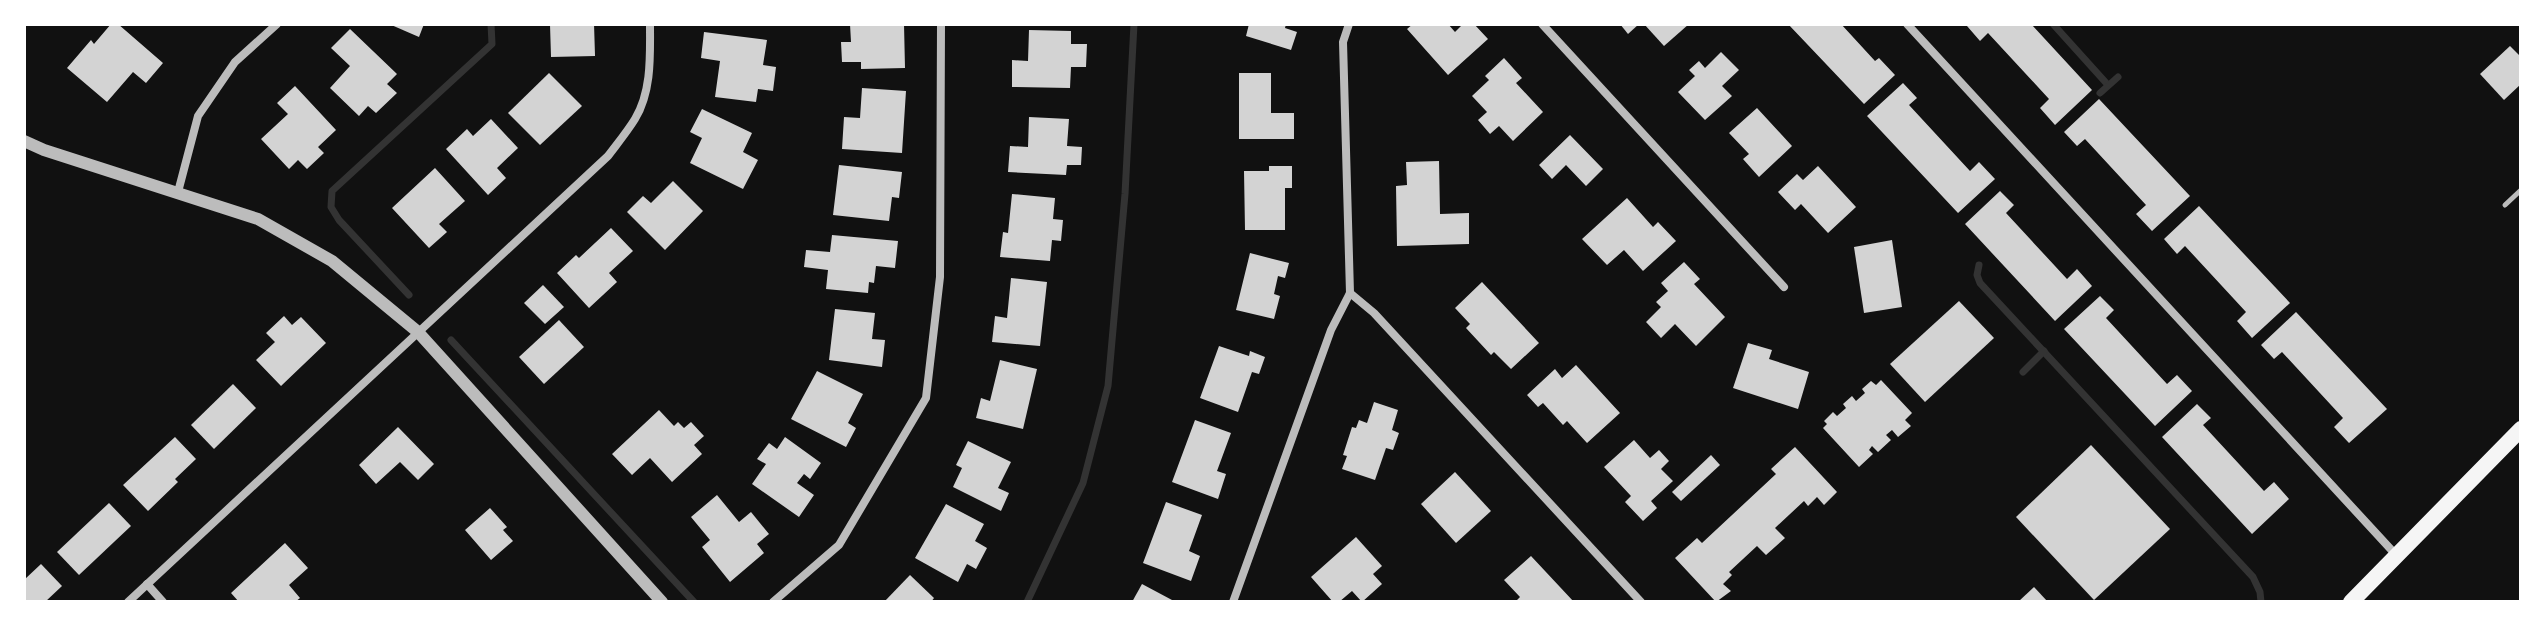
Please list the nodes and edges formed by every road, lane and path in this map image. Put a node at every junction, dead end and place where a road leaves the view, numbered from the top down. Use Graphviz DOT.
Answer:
graph roads {
  1 [pos="277,24"];
  2 [pos="650,24"];
  3 [pos="941,24"];
  4 [pos="1349,24"];
  5 [pos="1542,24"];
  6 [pos="1907,24"];
  7 [pos="24,141"];
  8 [pos="2521,190"];
  9 [pos="178,192"];
  10 [pos="2505,205"];
  11 [pos="1784,287"];
  12 [pos="1350,293"];
  13 [pos="418,332"];
  14 [pos="2521,429"];
  15 [pos="2397,556"];
  16 [pos="147,584"];
  17 [pos="128,602"];
  18 [pos="163,602"];
  19 [pos="662,602"];
  20 [pos="773,602"];
  21 [pos="1233,602"];
  22 [pos="1641,602"];
  23 [pos="2351,602"];
  1 -- 9 [label="street"];
  2 -- 13 [label="street"];
  3 -- 20 [label="street"];
  4 -- 12 [label="street"];
  5 -- 11 [label="street"];
  6 -- 15 [label="street"];
  7 -- 9 [label="street"];
  8 -- 10 [label="lane"];
  9 -- 13 [label="street"];
  12 -- 21 [label="street"];
  12 -- 22 [label="street"];
  13 -- 16 [label="street"];
  13 -- 19 [label="street"];
  14 -- 15 [label="main road"];
  15 -- 23 [label="main road"];
  16 -- 17 [label="street"];
  16 -- 18 [label="street"];
}
